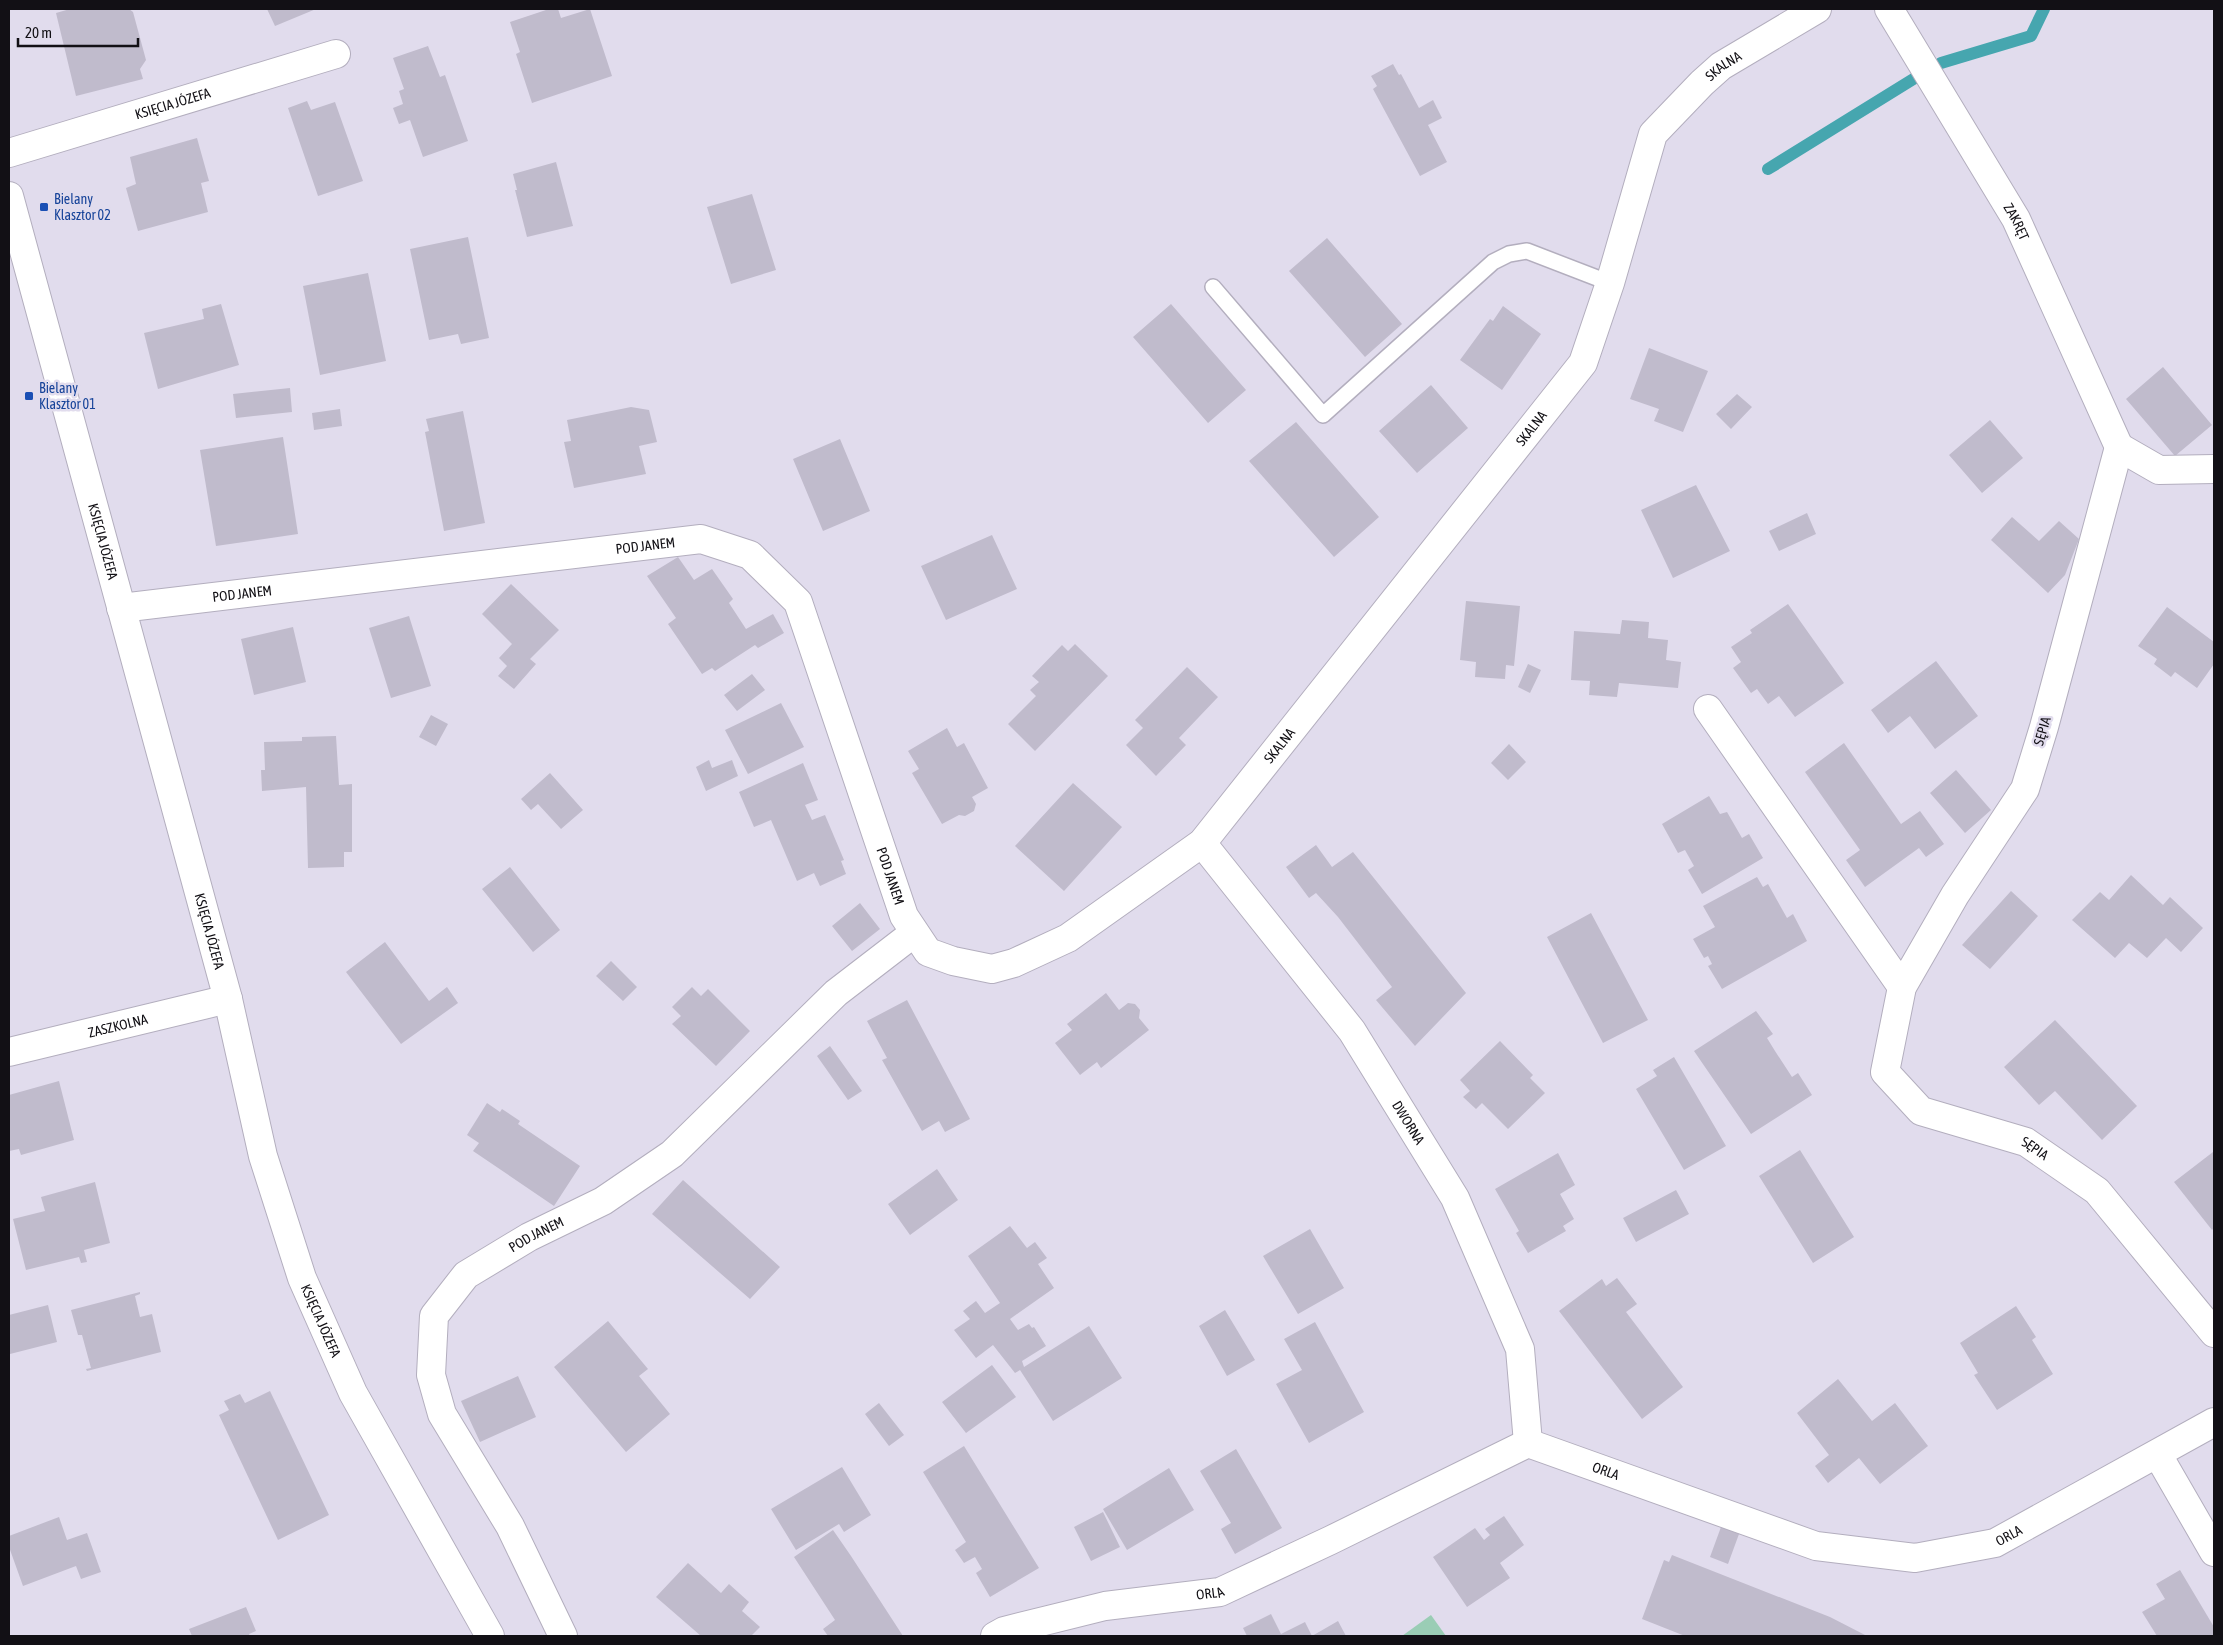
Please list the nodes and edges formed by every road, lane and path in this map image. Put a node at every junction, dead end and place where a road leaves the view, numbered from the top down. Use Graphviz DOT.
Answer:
graph roads {
  1 [pos="1817,9"];
  2 [pos="1889,9"];
  3 [pos="336,54"];
  4 [pos="9,153"];
  5 [pos="9,196"];
  6 [pos="1610,283"];
  7 [pos="1213,287"];
  8 [pos="2118,447"];
  9 [pos="2214,470"];
  10 [pos="121,608"];
  11 [pos="1708,709"];
  12 [pos="1202,843"];
  13 [pos="914,933"];
  14 [pos="1902,987"];
  15 [pos="228,999"];
  16 [pos="9,1052"];
  17 [pos="2214,1333"];
  18 [pos="2214,1422"];
  19 [pos="1528,1444"];
  20 [pos="2158,1455"];
  21 [pos="2214,1552"];
  22 [pos="490,1636"];
  23 [pos="563,1636"];
  24 [pos="995,1636"];
  1 -- 6 [label="street, SKALNA"];
  2 -- 8 [label="street, ZAKRĘT"];
  3 -- 4 [label="street, KSIĘCIA JÓZEFA"];
  5 -- 10 [label="street, KSIĘCIA JÓZEFA"];
  6 -- 7 [label="lane"];
  6 -- 12 [label="street, SKALNA"];
  8 -- 9 [label="street"];
  8 -- 14 [label="street, SĘPIA"];
  10 -- 13 [label="street, POD JANEM"];
  10 -- 15 [label="street, KSIĘCIA JÓZEFA"];
  11 -- 14 [label="street"];
  12 -- 13 [label="street, POD JANEM"];
  12 -- 19 [label="street, DWORNA"];
  13 -- 23 [label="street, POD JANEM"];
  14 -- 17 [label="street, SĘPIA"];
  15 -- 16 [label="street, ZASZKOLNA"];
  15 -- 22 [label="street, KSIĘCIA JÓZEFA"];
  18 -- 20 [label="street, ORLA"];
  19 -- 20 [label="street, ORLA"];
  19 -- 24 [label="street, ORLA"];
  20 -- 21 [label="street"];
}
